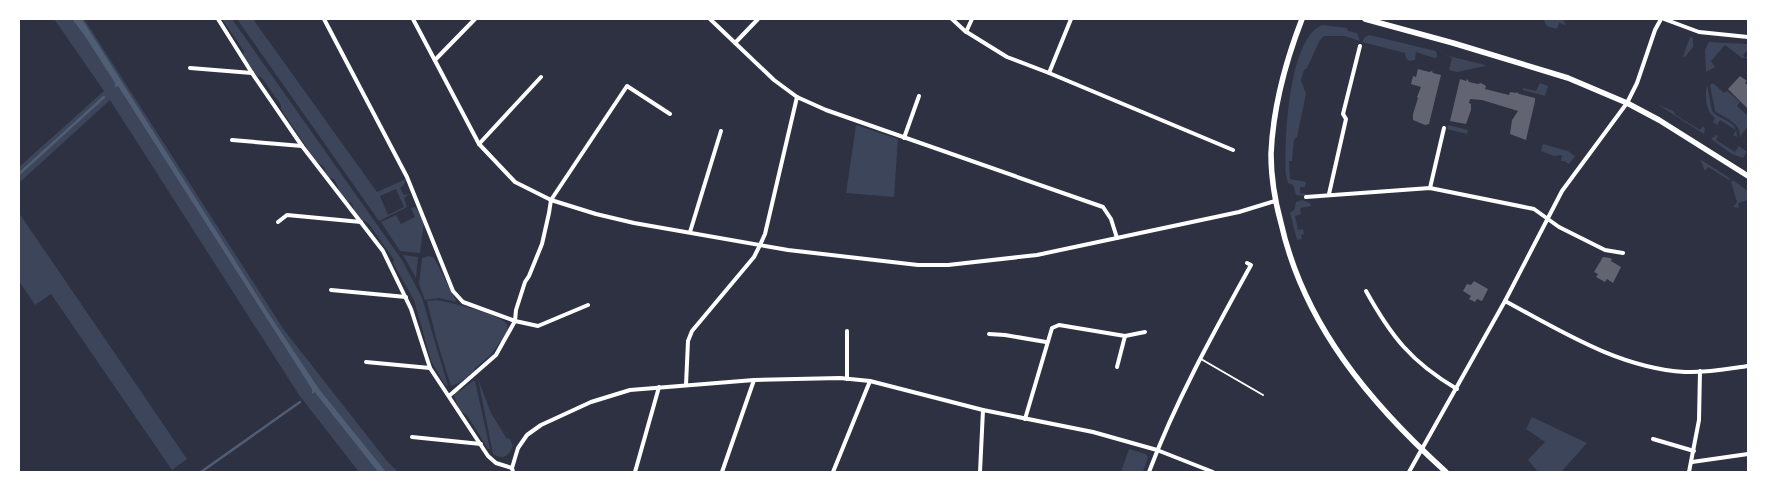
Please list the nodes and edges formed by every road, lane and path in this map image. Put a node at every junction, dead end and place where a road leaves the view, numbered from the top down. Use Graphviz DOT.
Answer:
graph roads {
  1 [pos="218,19"];
  2 [pos="324,19"];
  3 [pos="413,19"];
  4 [pos="475,19"];
  5 [pos="710,19"];
  6 [pos="758,19"];
  7 [pos="952,19"];
  8 [pos="972,19"];
  9 [pos="1071,19"];
  10 [pos="1302,19"];
  11 [pos="1365,19"];
  12 [pos="1662,19"];
  13 [pos="966,32"];
  14 [pos="1748,37"];
  15 [pos="735,43"];
  16 [pos="1360,46"];
  17 [pos="435,60"];
  18 [pos="190,68"];
  19 [pos="252,73"];
  20 [pos="1049,73"];
  21 [pos="541,77"];
  22 [pos="919,96"];
  23 [pos="797,97"];
  24 [pos="1627,103"];
  25 [pos="670,114"];
  26 [pos="1444,128"];
  27 [pos="721,131"];
  28 [pos="904,138"];
  29 [pos="232,140"];
  30 [pos="479,144"];
  31 [pos="302,146"];
  32 [pos="1233,150"];
  33 [pos="1748,176"];
  34 [pos="1430,188"];
  35 [pos="1329,194"];
  36 [pos="1306,197"];
  37 [pos="551,200"];
  38 [pos="1276,202"];
  39 [pos="1549,218"];
  40 [pos="278,222"];
  41 [pos="361,222"];
  42 [pos="690,232"];
  43 [pos="1117,238"];
  44 [pos="760,246"];
  45 [pos="1623,254"];
  46 [pos="1246,263"];
  47 [pos="331,290"];
  48 [pos="1366,291"];
  49 [pos="406,298"];
  50 [pos="1505,300"];
  51 [pos="588,305"];
  52 [pos="515,321"];
  53 [pos="848,331"];
  54 [pos="1145,332"];
  55 [pos="989,334"];
  56 [pos="1126,336"];
  57 [pos="1046,342"];
  58 [pos="1200,358"];
  59 [pos="366,362"];
  60 [pos="1748,366"];
  61 [pos="1117,367"];
  62 [pos="430,368"];
  63 [pos="1700,371"];
  64 [pos="847,379"];
  65 [pos="754,380"];
  66 [pos="870,381"];
  67 [pos="686,385"];
  68 [pos="659,386"];
  69 [pos="1457,389"];
  70 [pos="1262,395"];
  71 [pos="448,396"];
  72 [pos="983,410"];
  73 [pos="1025,419"];
  74 [pos="412,438"];
  75 [pos="1653,439"];
  76 [pos="481,444"];
  77 [pos="1157,450"];
  78 [pos="1421,450"];
  79 [pos="1694,451"];
  80 [pos="1748,454"];
  81 [pos="1692,462"];
  82 [pos="512,470"];
  83 [pos="635,472"];
  84 [pos="722,472"];
  85 [pos="833,472"];
  86 [pos="980,472"];
  87 [pos="1149,472"];
  88 [pos="1213,472"];
  89 [pos="1409,472"];
  90 [pos="1446,472"];
  91 [pos="1689,472"];
  1 -- 19 [label="street"];
  2 -- 52 [label="street"];
  3 -- 17 [label="street"];
  4 -- 17 [label="street"];
  5 -- 15 [label="street"];
  6 -- 15 [label="street"];
  7 -- 13 [label="street"];
  8 -- 13 [label="street"];
  9 -- 20 [label="street"];
  10 -- 38 [label="main road"];
  11 -- 24 [label="main road"];
  12 -- 14 [label="street"];
  12 -- 24 [label="street"];
  13 -- 20 [label="street"];
  15 -- 23 [label="street"];
  16 -- 35 [label="street"];
  17 -- 30 [label="street"];
  18 -- 19 [label="street"];
  19 -- 31 [label="street"];
  20 -- 32 [label="street"];
  21 -- 30 [label="street"];
  22 -- 28 [label="street"];
  23 -- 28 [label="street"];
  23 -- 44 [label="street"];
  24 -- 33 [label="main road"];
  24 -- 39 [label="street"];
  25 -- 37 [label="street"];
  26 -- 34 [label="street"];
  27 -- 42 [label="street"];
  28 -- 43 [label="street"];
  29 -- 31 [label="street"];
  30 -- 37 [label="street"];
  31 -- 41 [label="street"];
  34 -- 35 [label="street"];
  34 -- 39 [label="street"];
  35 -- 36 [label="street"];
  37 -- 42 [label="street"];
  37 -- 52 [label="street"];
  38 -- 43 [label="street"];
  38 -- 78 [label="main road"];
  39 -- 45 [label="street"];
  39 -- 50 [label="street"];
  40 -- 41 [label="street"];
  41 -- 49 [label="street"];
  42 -- 44 [label="street"];
  43 -- 44 [label="street"];
  44 -- 67 [label="street"];
  46 -- 58 [label="street"];
  47 -- 49 [label="street"];
  48 -- 69 [label="street"];
  49 -- 62 [label="street"];
  50 -- 63 [label="street"];
  50 -- 69 [label="street"];
  51 -- 52 [label="street"];
  52 -- 71 [label="street"];
  53 -- 64 [label="street"];
  54 -- 56 [label="street"];
  55 -- 57 [label="street"];
  56 -- 57 [label="street"];
  56 -- 61 [label="street"];
  57 -- 73 [label="street"];
  58 -- 70 [label="lane"];
  58 -- 77 [label="street"];
  59 -- 62 [label="street"];
  60 -- 63 [label="street"];
  62 -- 71 [label="street"];
  63 -- 79 [label="street"];
  64 -- 65 [label="street"];
  64 -- 66 [label="street"];
  65 -- 67 [label="street"];
  65 -- 84 [label="street"];
  66 -- 72 [label="street"];
  66 -- 85 [label="street"];
  67 -- 68 [label="street"];
  68 -- 82 [label="street"];
  68 -- 83 [label="street"];
  69 -- 78 [label="street"];
  71 -- 76 [label="street"];
  72 -- 73 [label="street"];
  72 -- 86 [label="street"];
  73 -- 77 [label="street"];
  74 -- 76 [label="street"];
  75 -- 79 [label="street"];
  76 -- 82 [label="street"];
  77 -- 87 [label="street"];
  77 -- 88 [label="street"];
  78 -- 89 [label="street"];
  78 -- 90 [label="main road"];
  79 -- 81 [label="street"];
  80 -- 81 [label="street"];
  81 -- 91 [label="street"];
}
